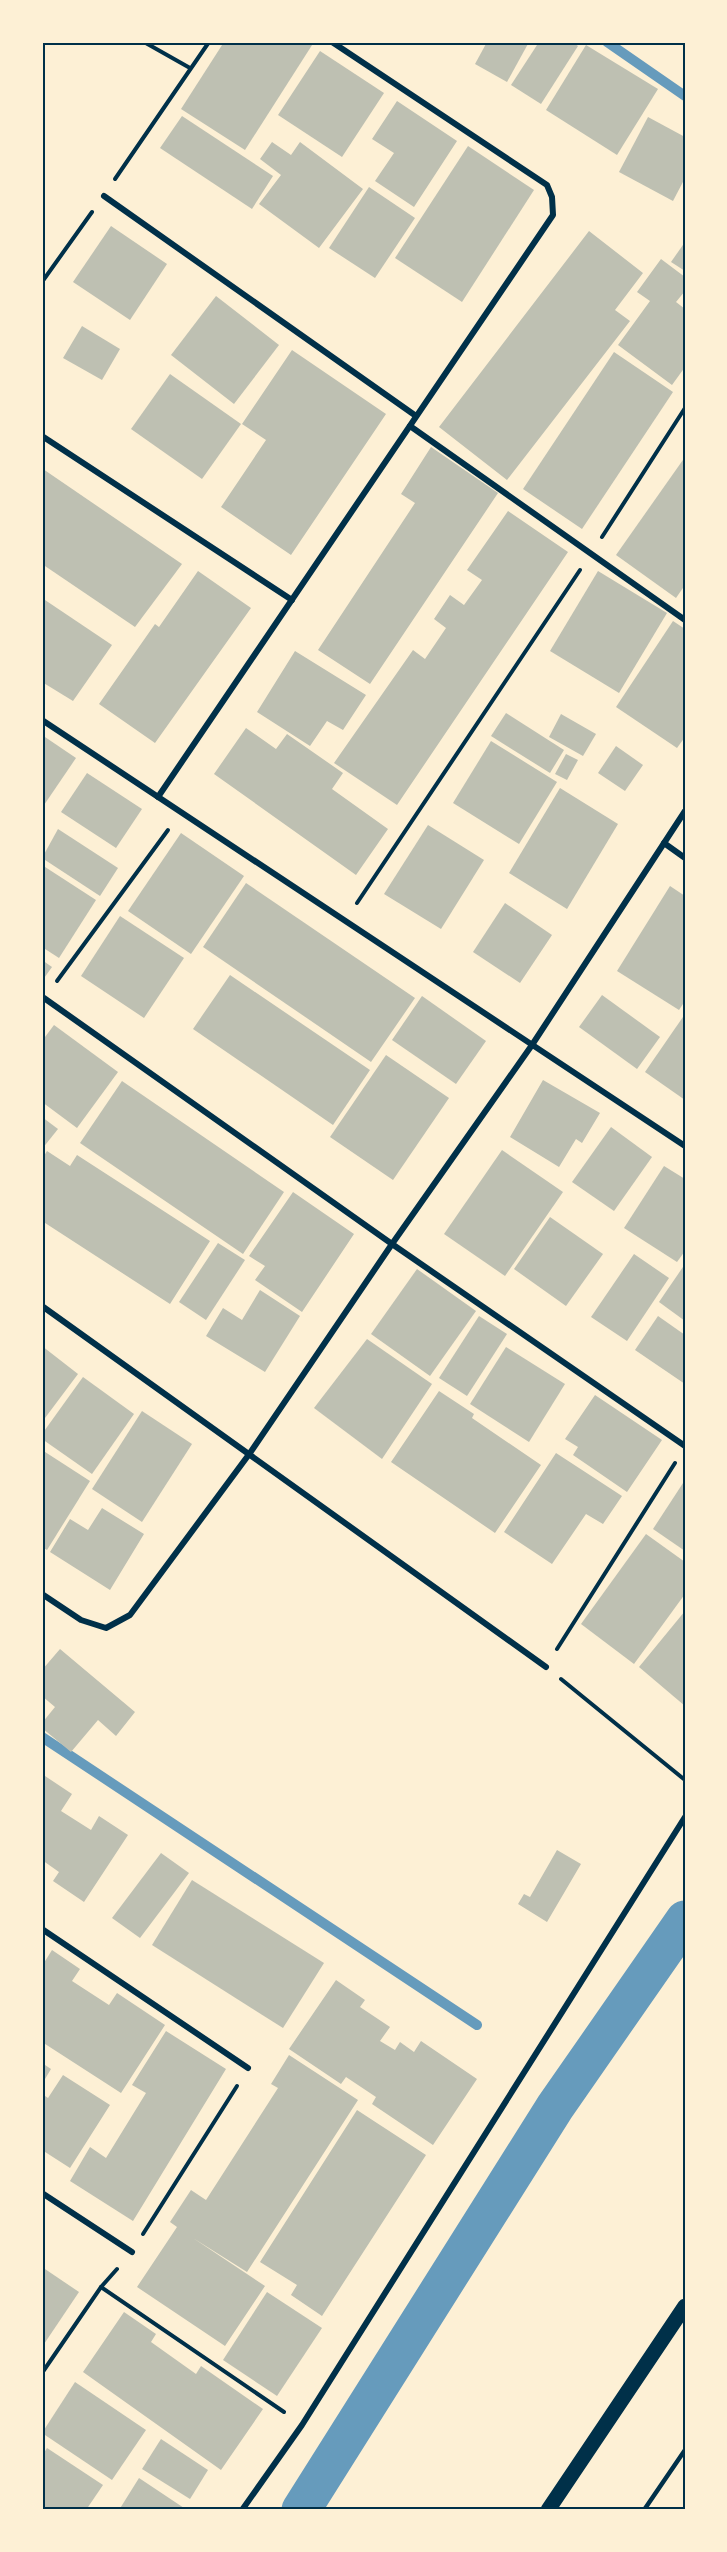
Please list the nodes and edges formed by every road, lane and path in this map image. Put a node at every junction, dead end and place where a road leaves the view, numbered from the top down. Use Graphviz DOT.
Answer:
graph roads {
  1 [pos="144,42"];
  2 [pos="209,42"];
  3 [pos="332,42"];
  4 [pos="190,68"];
  5 [pos="104,196"];
  6 [pos="42,282"];
  7 [pos="685,408"];
  8 [pos="416,416"];
  9 [pos="410,426"];
  10 [pos="42,436"];
  11 [pos="592,553"];
  12 [pos="292,600"];
  13 [pos="685,620"];
  14 [pos="42,720"];
  15 [pos="158,797"];
  16 [pos="181,812"];
  17 [pos="685,812"];
  18 [pos="664,843"];
  19 [pos="685,858"];
  20 [pos="345,921"];
  21 [pos="44,998"];
  22 [pos="532,1045"];
  23 [pos="685,1146"];
  24 [pos="392,1244"];
  25 [pos="42,1306"];
  26 [pos="685,1446"];
  27 [pos="250,1453"];
  28 [pos="679,1457"];
  29 [pos="42,1594"];
  30 [pos="546,1667"];
  31 [pos="685,1780"];
  32 [pos="685,1817"];
  33 [pos="42,1929"];
  34 [pos="248,2068"];
  35 [pos="42,2193"];
  36 [pos="132,2252"];
  37 [pos="101,2288"];
  38 [pos="685,2306"];
  39 [pos="42,2373"];
  40 [pos="302,2424"];
  41 [pos="685,2451"];
  42 [pos="242,2510"];
  43 [pos="548,2510"];
  44 [pos="644,2510"];
  1 -- 4 [label="path"];
  2 -- 4 [label="path"];
  3 -- 8 [label="street"];
  4 -- 5 [label="path"];
  5 -- 6 [label="path"];
  5 -- 8 [label="street"];
  7 -- 11 [label="path"];
  8 -- 9 [label="street"];
  9 -- 11 [label="street"];
  9 -- 12 [label="street"];
  10 -- 12 [label="street"];
  11 -- 13 [label="street"];
  11 -- 20 [label="path"];
  12 -- 15 [label="street"];
  14 -- 15 [label="street"];
  15 -- 16 [label="street"];
  16 -- 20 [label="street"];
  16 -- 21 [label="path"];
  17 -- 18 [label="street"];
  18 -- 19 [label="street"];
  18 -- 22 [label="street"];
  20 -- 22 [label="street"];
  21 -- 24 [label="street"];
  22 -- 23 [label="street"];
  22 -- 24 [label="street"];
  24 -- 26 [label="street"];
  24 -- 27 [label="street"];
  25 -- 27 [label="street"];
  27 -- 29 [label="street"];
  27 -- 30 [label="street"];
  28 -- 30 [label="path"];
  30 -- 31 [label="path"];
  32 -- 40 [label="street"];
  33 -- 34 [label="street"];
  34 -- 36 [label="path"];
  35 -- 36 [label="street"];
  36 -- 37 [label="path"];
  37 -- 39 [label="path"];
  37 -- 40 [label="path"];
  38 -- 43 [label="main road"];
  40 -- 42 [label="street"];
  41 -- 44 [label="lane"];
}
